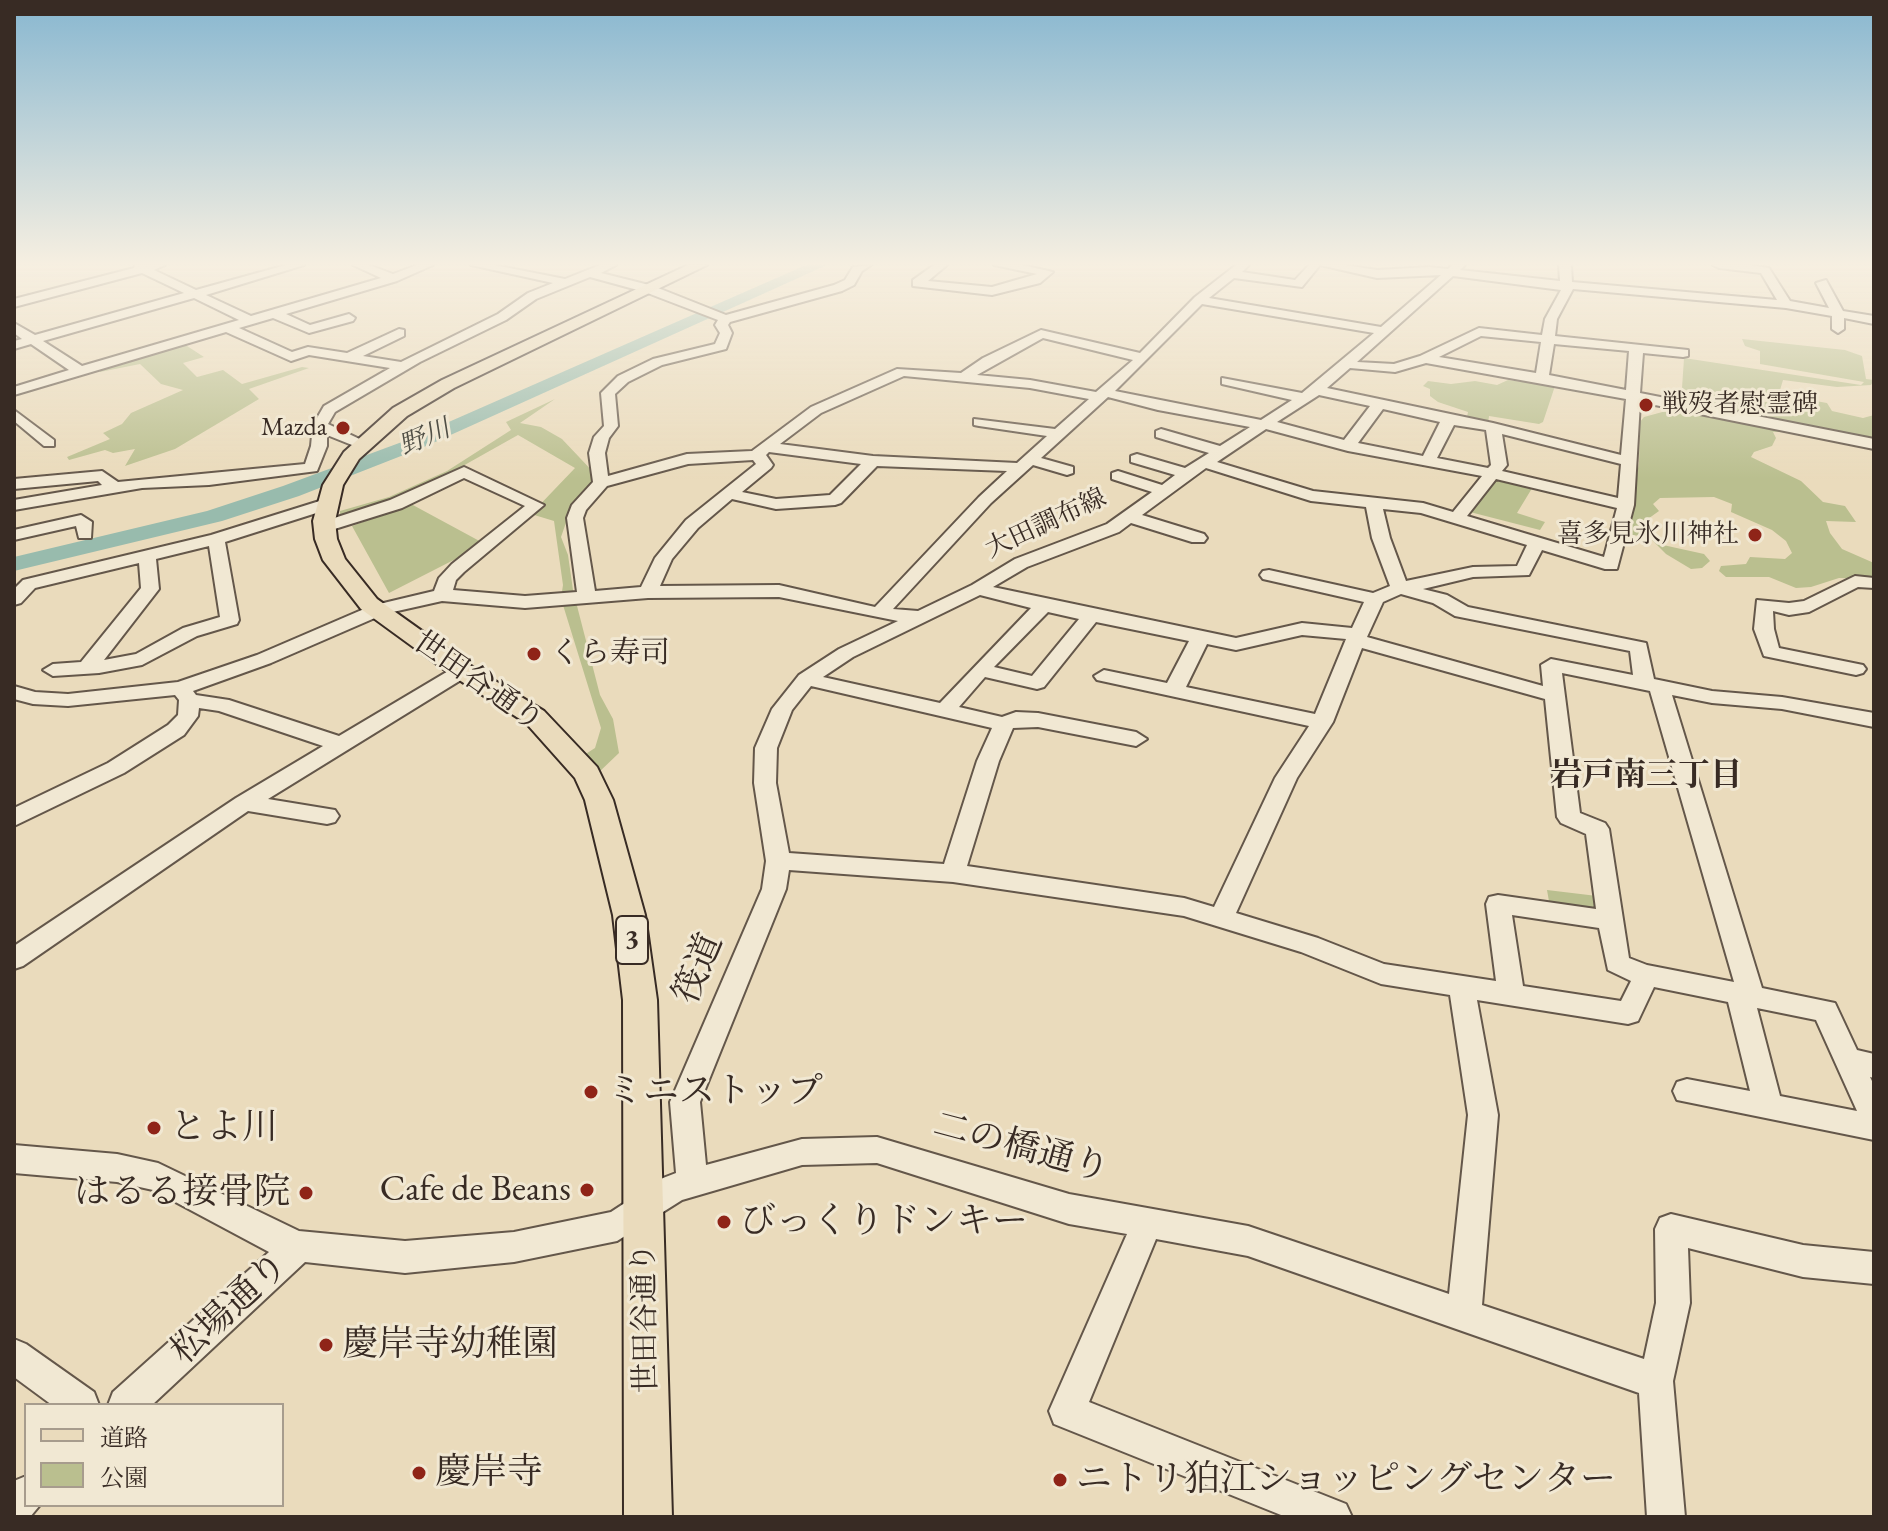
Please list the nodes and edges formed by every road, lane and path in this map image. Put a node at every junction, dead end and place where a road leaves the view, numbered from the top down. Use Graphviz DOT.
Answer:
graph roads {
  1 [pos="29,336"];
  2 [pos="42,336"];
  3 [pos="200,336"];
  4 [pos="246,336"];
  5 [pos="392,336"];
  6 [pos="463,336"];
  7 [pos="551,336"];
  8 [pos="725,336"];
  9 [pos="1036,336"];
  10 [pos="1051,336"];
  11 [pos="1164,336"];
  12 [pos="1379,336"];
  13 [pos="1470,336"];
  14 [pos="1531,336"];
  15 [pos="1549,338"];
  16 [pos="33,339"];
  17 [pos="14,345"];
  18 [pos="1636,350"];
  19 [pos="1683,353"];
  20 [pos="350,357"];
  21 [pos="1143,358"];
  22 [pos="1425,359"];
  23 [pos="1347,364"];
  24 [pos="403,366"];
  25 [pos="81,372"];
  26 [pos="964,378"];
  27 [pos="1542,378"];
  28 [pos="1227,381"];
  29 [pos="14,391"];
  30 [pos="1100,394"];
  31 [pos="1311,394"];
  32 [pos="1633,397"];
  33 [pos="1379,404"];
  34 [pos="14,414"];
  35 [pos="1449,420"];
  36 [pos="979,422"];
  37 [pos="1263,425"];
  38 [pos="322,427"];
  39 [pos="1493,427"];
  40 [pos="1061,434"];
  41 [pos="1161,434"];
  42 [pos="49,443"];
  43 [pos="1874,444"];
  44 [pos="1348,446"];
  45 [pos="356,450"];
  46 [pos="762,450"];
  47 [pos="1223,452"];
  48 [pos="1137,459"];
  49 [pos="873,461"];
  50 [pos="1427,462"];
  51 [pos="1630,462"];
  52 [pos="1205,463"];
  53 [pos="1027,464"];
  54 [pos="1067,470"];
  55 [pos="1187,474"];
  56 [pos="1494,474"];
  57 [pos="1118,476"];
  58 [pos="601,483"];
  59 [pos="14,484"];
  60 [pos="116,489"];
  61 [pos="1165,491"];
  62 [pos="730,494"];
  63 [pos="323,498"];
  64 [pos="18,504"];
  65 [pos="1374,505"];
  66 [pos="1626,505"];
  67 [pos="1128,516"];
  68 [pos="1455,520"];
  69 [pos="21,533"];
  70 [pos="85,534"];
  71 [pos="1198,538"];
  72 [pos="216,539"];
  73 [pos="1536,544"];
  74 [pos="147,556"];
  75 [pos="1269,575"];
  76 [pos="1874,583"];
  77 [pos="1400,588"];
  78 [pos="978,589"];
  79 [pos="648,592"];
  80 [pos="442,595"];
  81 [pos="587,597"];
  82 [pos="14,599"];
  83 [pos="1375,599"];
  84 [pos="1044,606"];
  85 [pos="378,610"];
  86 [pos="882,614"];
  87 [pos="1092,615"];
  88 [pos="922,616"];
  89 [pos="1201,637"];
  90 [pos="1357,637"];
  91 [pos="87,668"];
  92 [pos="1856,669"];
  93 [pos="53,670"];
  94 [pos="980,670"];
  95 [pos="462,671"];
  96 [pos="1104,676"];
  97 [pos="806,679"];
  98 [pos="1651,684"];
  99 [pos="1174,690"];
  100 [pos="14,692"];
  101 [pos="185,694"];
  102 [pos="1554,695"];
  103 [pos="944,711"];
  104 [pos="1874,720"];
  105 [pos="1322,722"];
  106 [pos="1004,724"];
  107 [pos="1136,739"];
  108 [pos="340,744"];
  109 [pos="765,783"];
  110 [pos="244,803"];
  111 [pos="327,816"];
  112 [pos="14,818"];
  113 [pos="778,861"];
  114 [pos="953,873"];
  115 [pos="1222,916"];
  116 [pos="1613,921"];
  117 [pos="14,959"];
  118 [pos="1647,975"];
  119 [pos="1462,988"];
  120 [pos="1511,994"];
  121 [pos="1746,997"];
  122 [pos="1862,1063"];
  123 [pos="1687,1091"];
  124 [pos="1768,1104"];
  125 [pos="1874,1116"];
  126 [pos="1874,1127"];
  127 [pos="15,1160"];
  128 [pos="692,1184"];
  129 [pos="645,1206"];
  130 [pos="1148,1221"];
  131 [pos="299,1246"];
  132 [pos="1874,1268"];
  133 [pos="1464,1314"];
  134 [pos="14,1356"];
  135 [pos="1656,1381"];
  136 [pos="78,1403"];
  137 [pos="128,1403"];
  138 [pos="648,1517"];
  139 [pos="1333,1517"];
  140 [pos="1666,1517"];
  1 -- 16 [label="street"];
  2 -- 16 [label="street"];
  3 -- 25 [label="street"];
  4 -- 20 [label="street"];
  5 -- 20 [label="street"];
  6 -- 24 [label="street"];
  7 -- 45 [label="main road"];
  8 -- 58 [label="street"];
  9 -- 26 [label="street"];
  10 -- 21 [label="street"];
  11 -- 21 [label="street"];
  12 -- 23 [label="street, 大田調布線"];
  13 -- 22 [label="street"];
  14 -- 15 [label="street"];
  15 -- 18 [label="street"];
  15 -- 27 [label="street"];
  16 -- 17 [label="street"];
  16 -- 25 [label="street"];
  18 -- 19 [label="street"];
  18 -- 32 [label="street"];
  20 -- 24 [label="street"];
  21 -- 30 [label="street"];
  22 -- 23 [label="street"];
  22 -- 27 [label="street"];
  23 -- 31 [label="street, 大田調布線"];
  24 -- 38 [label="street"];
  25 -- 29 [label="street"];
  26 -- 30 [label="street"];
  26 -- 46 [label="street"];
  27 -- 32 [label="street"];
  28 -- 31 [label="street"];
  30 -- 37 [label="street"];
  30 -- 40 [label="street"];
  31 -- 33 [label="street"];
  31 -- 37 [label="street, 大田調布線"];
  32 -- 43 [label="street"];
  32 -- 51 [label="street"];
  33 -- 35 [label="street"];
  33 -- 44 [label="street"];
  34 -- 42 [label="street"];
  35 -- 39 [label="street"];
  35 -- 50 [label="street"];
  36 -- 40 [label="street"];
  37 -- 44 [label="street"];
  37 -- 47 [label="street, 大田調布線"];
  38 -- 45 [label="street"];
  38 -- 63 [label="street"];
  39 -- 51 [label="street"];
  39 -- 56 [label="street"];
  40 -- 53 [label="street"];
  41 -- 47 [label="street"];
  44 -- 50 [label="street"];
  45 -- 63 [label="main road"];
  46 -- 49 [label="street"];
  46 -- 58 [label="street"];
  46 -- 62 [label="street"];
  47 -- 52 [label="street, 大田調布線"];
  48 -- 55 [label="street"];
  49 -- 53 [label="street"];
  49 -- 62 [label="street"];
  50 -- 56 [label="street"];
  51 -- 66 [label="street"];
  52 -- 55 [label="street, 大田調布線"];
  52 -- 65 [label="street"];
  53 -- 54 [label="street"];
  53 -- 86 [label="street"];
  55 -- 61 [label="street, 大田調布線"];
  56 -- 66 [label="street"];
  56 -- 68 [label="street"];
  57 -- 61 [label="street"];
  58 -- 81 [label="street"];
  59 -- 60 [label="street"];
  60 -- 63 [label="street"];
  60 -- 64 [label="street"];
  61 -- 67 [label="street, 大田調布線"];
  62 -- 79 [label="street"];
  63 -- 72 [label="street"];
  63 -- 80 [label="street"];
  63 -- 85 [label="main road, 世田谷通り / 3"];
  64 -- 69 [label="street"];
  65 -- 68 [label="street"];
  65 -- 77 [label="street"];
  66 -- 73 [label="street"];
  67 -- 71 [label="street"];
  67 -- 78 [label="street, 大田調布線"];
  68 -- 73 [label="street"];
  69 -- 70 [label="street"];
  72 -- 74 [label="street"];
  72 -- 91 [label="street"];
  73 -- 77 [label="street"];
  74 -- 82 [label="street"];
  74 -- 91 [label="street"];
  75 -- 83 [label="street"];
  76 -- 92 [label="street"];
  77 -- 83 [label="street"];
  77 -- 98 [label="street"];
  78 -- 84 [label="street"];
  78 -- 88 [label="street, 大田調布線"];
  79 -- 81 [label="street"];
  79 -- 86 [label="street"];
  80 -- 81 [label="street"];
  80 -- 85 [label="street"];
  83 -- 90 [label="street"];
  84 -- 87 [label="street"];
  84 -- 94 [label="street"];
  85 -- 95 [label="main road, 世田谷通り / 3"];
  85 -- 101 [label="street"];
  86 -- 88 [label="street"];
  87 -- 89 [label="street"];
  87 -- 94 [label="street"];
  88 -- 97 [label="street, 大田調布線"];
  89 -- 90 [label="street"];
  89 -- 99 [label="street"];
  90 -- 102 [label="street"];
  90 -- 105 [label="street"];
  91 -- 93 [label="street"];
  94 -- 103 [label="street"];
  95 -- 108 [label="street"];
  95 -- 129 [label="main road, 世田谷通り / 3"];
  96 -- 99 [label="street"];
  97 -- 103 [label="street"];
  97 -- 109 [label="street, 大田調布線"];
  98 -- 102 [label="street"];
  98 -- 104 [label="street"];
  98 -- 121 [label="street"];
  99 -- 105 [label="street"];
  100 -- 101 [label="street"];
  101 -- 108 [label="street"];
  101 -- 112 [label="street"];
  102 -- 116 [label="street"];
  103 -- 106 [label="street"];
  105 -- 115 [label="street"];
  106 -- 107 [label="street"];
  106 -- 114 [label="street"];
  108 -- 110 [label="street"];
  109 -- 113 [label="street, 筏道"];
  110 -- 111 [label="street"];
  110 -- 117 [label="street"];
  113 -- 114 [label="street"];
  113 -- 128 [label="street, 筏道"];
  114 -- 115 [label="street"];
  115 -- 119 [label="street"];
  116 -- 118 [label="street"];
  116 -- 120 [label="street"];
  118 -- 120 [label="street"];
  118 -- 121 [label="street"];
  119 -- 120 [label="street"];
  119 -- 133 [label="street"];
  121 -- 122 [label="street"];
  121 -- 124 [label="street"];
  122 -- 125 [label="street"];
  123 -- 124 [label="street"];
  124 -- 126 [label="street"];
  127 -- 131 [label="street, 二の橋通り"];
  128 -- 129 [label="street, 二の橋通り"];
  128 -- 130 [label="street, 二の橋通り"];
  129 -- 131 [label="street, 二の橋通り"];
  129 -- 138 [label="main road, 世田谷通り / 3"];
  130 -- 133 [label="street, 二の橋通り"];
  130 -- 139 [label="street"];
  131 -- 137 [label="street, 松場通り"];
  132 -- 135 [label="street"];
  133 -- 135 [label="street, 二の橋通り"];
  134 -- 136 [label="street"];
  135 -- 140 [label="street"];
}
